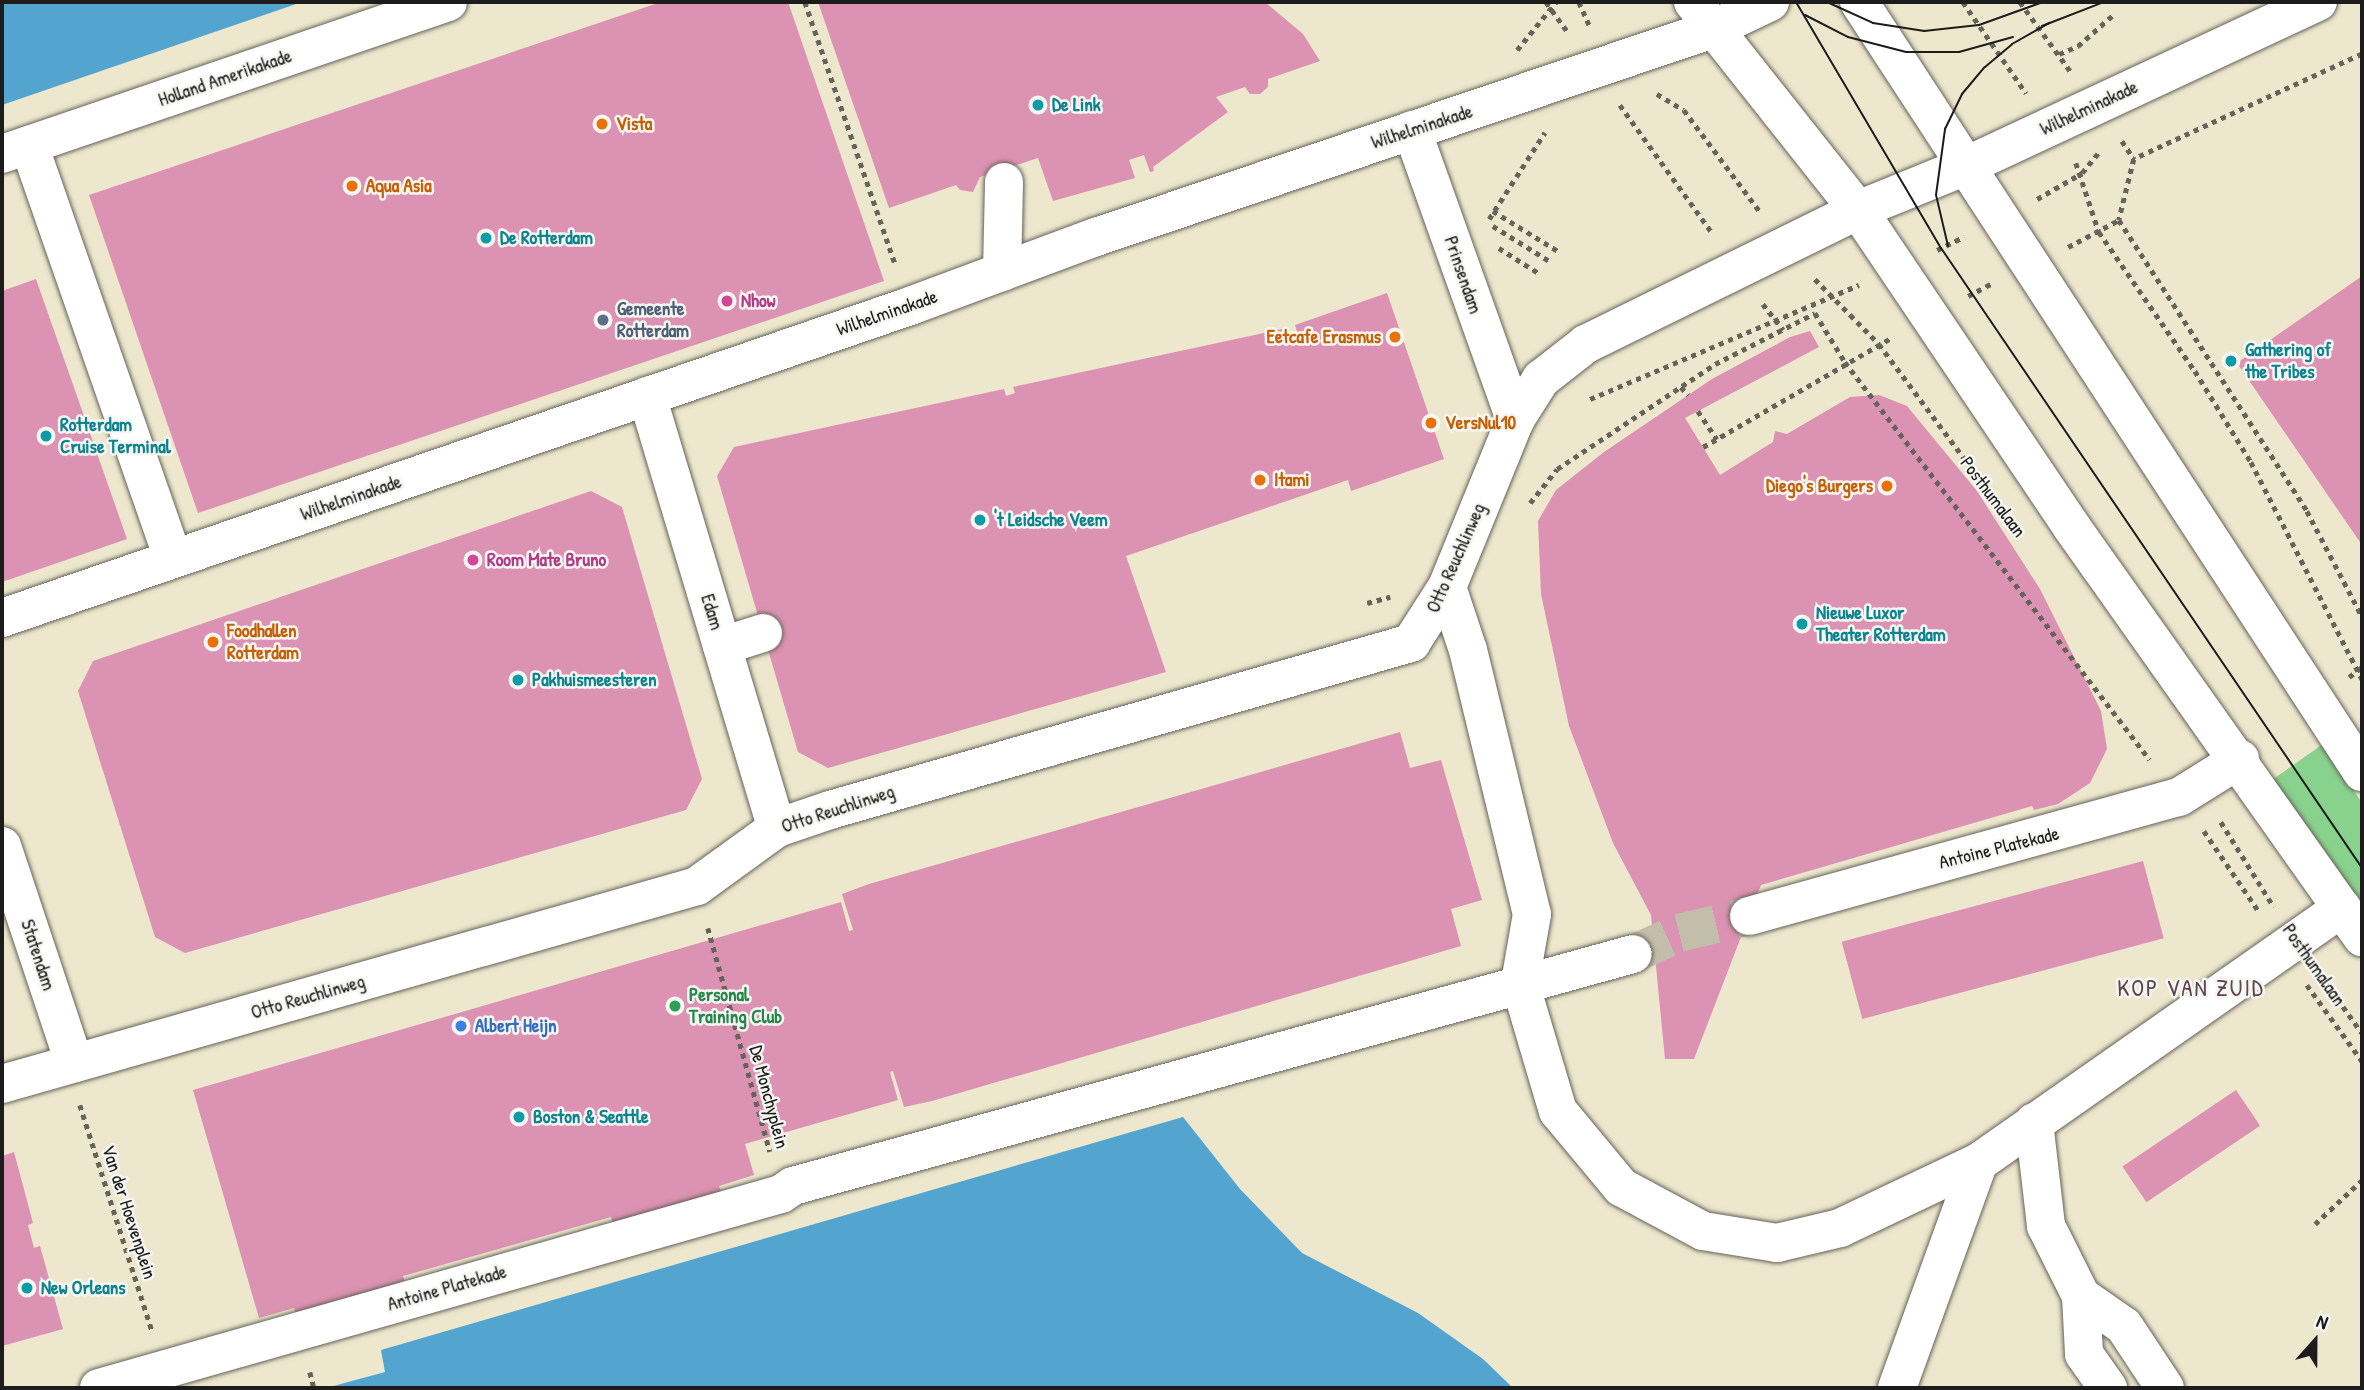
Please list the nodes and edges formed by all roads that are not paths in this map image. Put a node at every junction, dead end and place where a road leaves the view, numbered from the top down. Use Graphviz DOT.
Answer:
graph roads {
  1 [pos="448,2"];
  2 [pos="1770,2"];
  3 [pos="1859,2"];
  4 [pos="2318,2"];
  5 [pos="1703,15"];
  6 [pos="1412,130"];
  7 [pos="15,150"];
  8 [pos="1968,165"];
  9 [pos="1004,182"];
  10 [pos="1858,210"];
  11 [pos="1002,272"];
  12 [pos="646,396"];
  13 [pos="1515,420"];
  14 [pos="173,559"];
  15 [pos="1447,587"];
  16 [pos="2,618"];
  17 [pos="764,634"];
  18 [pos="722,646"];
  19 [pos="2240,760"];
  20 [pos="2362,772"];
  21 [pos="777,828"];
  22 [pos="2,846"];
  23 [pos="1749,916"];
  24 [pos="2352,922"];
  25 [pos="1633,954"];
  26 [pos="1520,983"];
  27 [pos="74,1063"];
  28 [pos="2,1084"];
  29 [pos="2034,1122"];
  30 [pos="1979,1162"];
  31 [pos="2081,1296"];
  32 [pos="99,1388"];
  33 [pos="1897,1388"];
  34 [pos="2108,1388"];
  35 [pos="2165,1388"];
  1 -- 7 [label="street, Holland Amerikakade"];
  2 -- 5 [label="street, Wilhelminakade"];
  3 -- 8 [label="street"];
  4 -- 8 [label="street, Wilhelminakade"];
  5 -- 6 [label="street, Wilhelminakade"];
  5 -- 10 [label="street"];
  6 -- 11 [label="street, Wilhelminakade"];
  6 -- 13 [label="street, Prinsendam"];
  7 -- 14 [label="street"];
  8 -- 10 [label="street, Wilhelminakade"];
  8 -- 20 [label="street"];
  9 -- 11 [label="street"];
  10 -- 13 [label="street, Otto Reuchlinweg"];
  10 -- 19 [label="street"];
  11 -- 12 [label="street, Wilhelminakade"];
  12 -- 14 [label="street, Wilhelminakade"];
  12 -- 18 [label="street, Edam"];
  13 -- 15 [label="street, Otto Reuchlinweg"];
  14 -- 16 [label="street, Wilhelminakade"];
  15 -- 21 [label="street, Otto Reuchlinweg"];
  15 -- 26 [label="street"];
  17 -- 18 [label="street"];
  18 -- 21 [label="street, Edam"];
  19 -- 23 [label="street, Antoine Platekade"];
  19 -- 24 [label="street"];
  21 -- 27 [label="street, Otto Reuchlinweg"];
  22 -- 27 [label="street, Statendam"];
  24 -- 29 [label="street"];
  25 -- 26 [label="street, Antoine Platekade"];
  26 -- 30 [label="street"];
  26 -- 32 [label="street, Antoine Platekade"];
  27 -- 28 [label="street, Otto Reuchlinweg"];
  29 -- 30 [label="street"];
  29 -- 31 [label="street"];
  30 -- 33 [label="street"];
  31 -- 34 [label="street"];
  31 -- 35 [label="street"];
}
